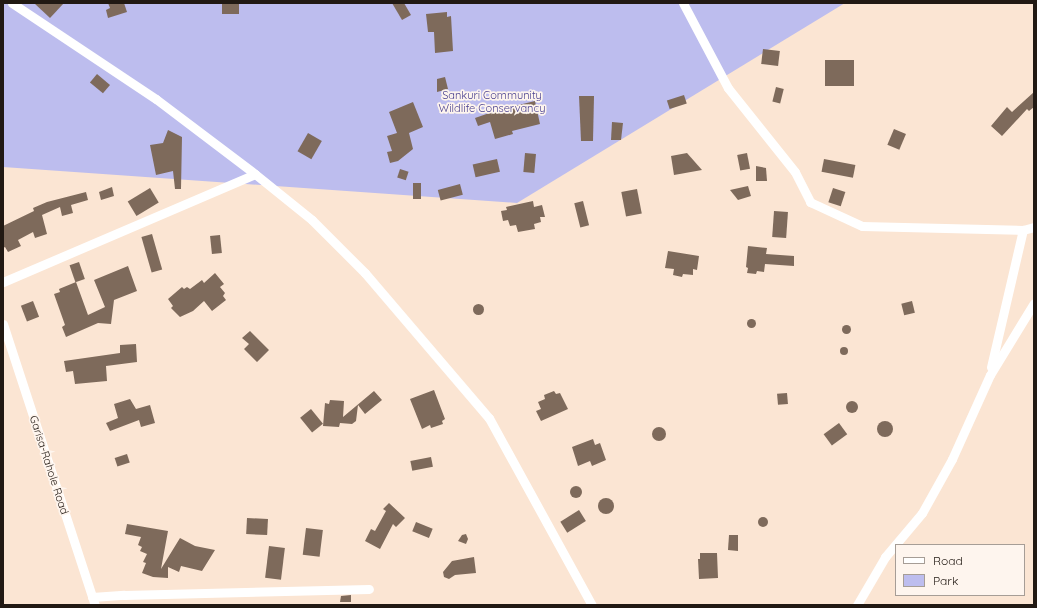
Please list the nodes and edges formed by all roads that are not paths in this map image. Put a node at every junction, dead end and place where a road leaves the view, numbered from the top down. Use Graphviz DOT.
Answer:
graph roads {
  1 [pos="12,3"];
  2 [pos="683,3"];
  3 [pos="255,174"];
  4 [pos="1034,227"];
  5 [pos="1023,230"];
  6 [pos="3,282"];
  7 [pos="1034,303"];
  8 [pos="3,324"];
  9 [pos="990,375"];
  10 [pos="895,544"];
  11 [pos="895,544"];
  12 [pos="369,589"];
  13 [pos="94,601"];
  14 [pos="592,605"];
  15 [pos="857,605"];
  1 -- 3 [label="street"];
  2 -- 5 [label="street"];
  3 -- 6 [label="street"];
  3 -- 14 [label="street"];
  4 -- 5 [label="street"];
  5 -- 9 [label="street"];
  7 -- 9 [label="street"];
  8 -- 13 [label="street, Garisa-Rahole Road"];
  9 -- 11 [label="street"];
  10 -- 15 [label="street"];
  12 -- 13 [label="street"];
}
